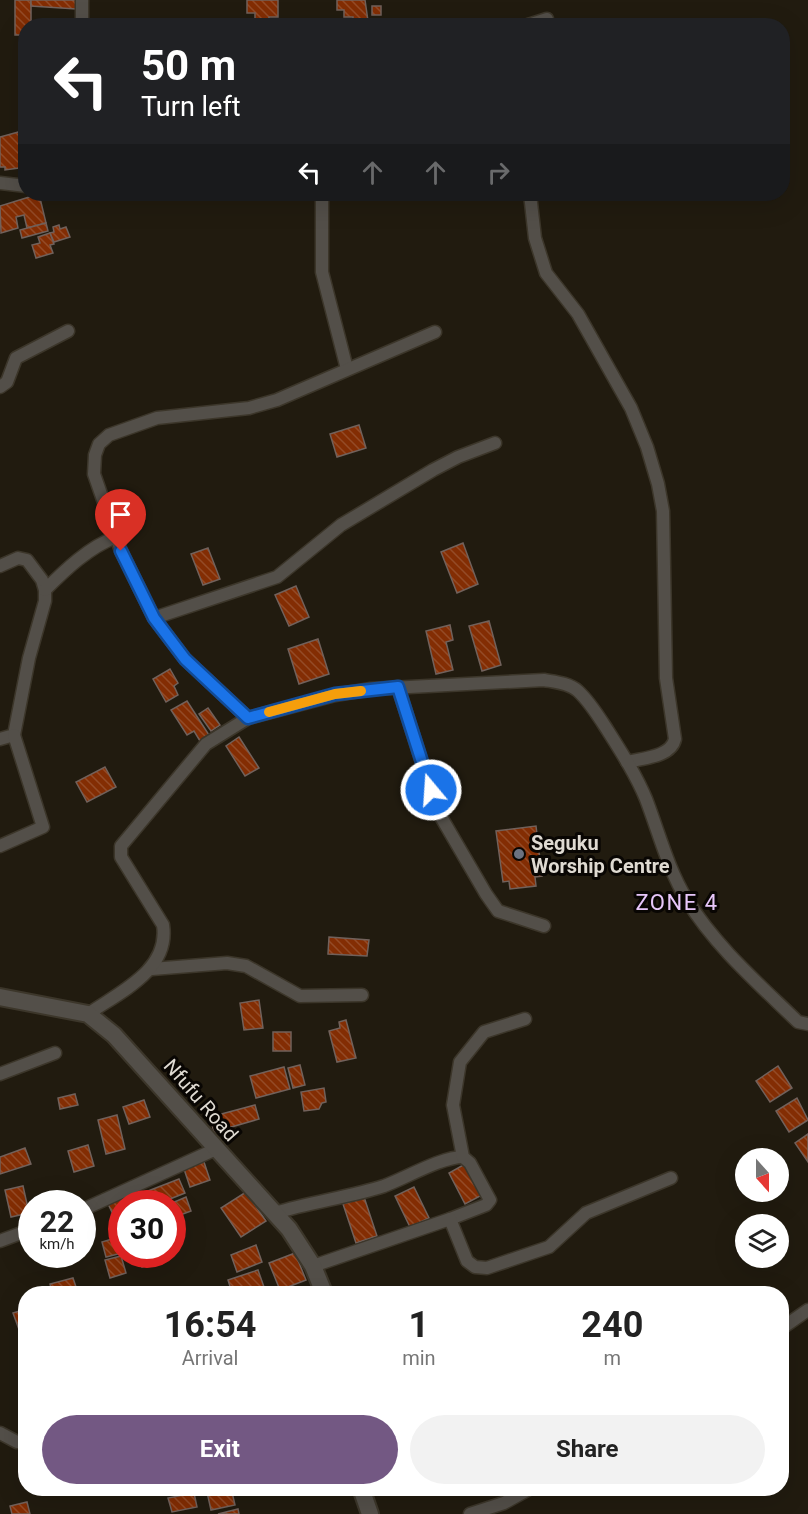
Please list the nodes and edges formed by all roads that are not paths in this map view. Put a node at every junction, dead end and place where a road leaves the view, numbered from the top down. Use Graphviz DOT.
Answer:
graph roads {
  1 [pos="82,0"];
  2 [pos="82,18"];
  3 [pos="0,183"];
  4 [pos="18,185"];
  5 [pos="322,201"];
  6 [pos="531,201"];
  7 [pos="68,332"];
  8 [pos="435,332"];
  9 [pos="347,369"];
  10 [pos="0,387"];
  11 [pos="495,443"];
  12 [pos="116,537"];
  13 [pos="0,566"];
  14 [pos="45,590"];
  15 [pos="154,618"];
  16 [pos="398,687"];
  17 [pos="248,718"];
  18 [pos="14,735"];
  19 [pos="0,739"];
  20 [pos="627,762"];
  21 [pos="0,846"];
  22 [pos="544,926"];
  23 [pos="152,969"];
  24 [pos="362,995"];
  25 [pos="0,997"];
  26 [pos="88,1014"];
  27 [pos="525,1019"];
  28 [pos="808,1024"];
  29 [pos="55,1053"];
  30 [pos="0,1074"];
  31 [pos="216,1149"];
  32 [pos="463,1157"];
  33 [pos="671,1178"];
  34 [pos="96,1204"];
  35 [pos="275,1213"];
  36 [pos="450,1219"];
  37 [pos="18,1234"];
  38 [pos="0,1241"];
  39 [pos="313,1266"];
  40 [pos="321,1286"];
  41 [pos="808,1310"];
  42 [pos="789,1323"];
  43 [pos="0,1433"];
  44 [pos="16,1442"];
  45 [pos="364,1496"];
  46 [pos="515,1496"];
  47 [pos="370,1514"];
  48 [pos="470,1514"];
  1 -- 2 [label="street"];
  3 -- 4 [label="street"];
  5 -- 9 [label="street"];
  6 -- 20 [label="street"];
  7 -- 10 [label="street"];
  8 -- 9 [label="street"];
  9 -- 12 [label="street"];
  11 -- 15 [label="street"];
  12 -- 14 [label="street"];
  12 -- 15 [label="street"];
  13 -- 14 [label="street"];
  14 -- 18 [label="street"];
  15 -- 17 [label="street"];
  16 -- 17 [label="street"];
  16 -- 20 [label="street"];
  16 -- 22 [label="street"];
  17 -- 23 [label="street"];
  18 -- 19 [label="street"];
  18 -- 21 [label="street"];
  20 -- 28 [label="street"];
  23 -- 24 [label="street"];
  23 -- 26 [label="street"];
  25 -- 26 [label="street, Nfufu Road"];
  26 -- 31 [label="street, Nfufu Road"];
  27 -- 32 [label="street"];
  29 -- 30 [label="street"];
  31 -- 34 [label="street"];
  31 -- 35 [label="street, Nfufu Road"];
  32 -- 35 [label="street"];
  32 -- 36 [label="street"];
  33 -- 36 [label="street"];
  35 -- 39 [label="street, Nfufu Road"];
  36 -- 39 [label="street"];
  37 -- 38 [label="street"];
  39 -- 40 [label="street, Nfufu Road"];
  41 -- 42 [label="street"];
  43 -- 44 [label="street"];
  45 -- 47 [label="street"];
  46 -- 48 [label="street"];
}
